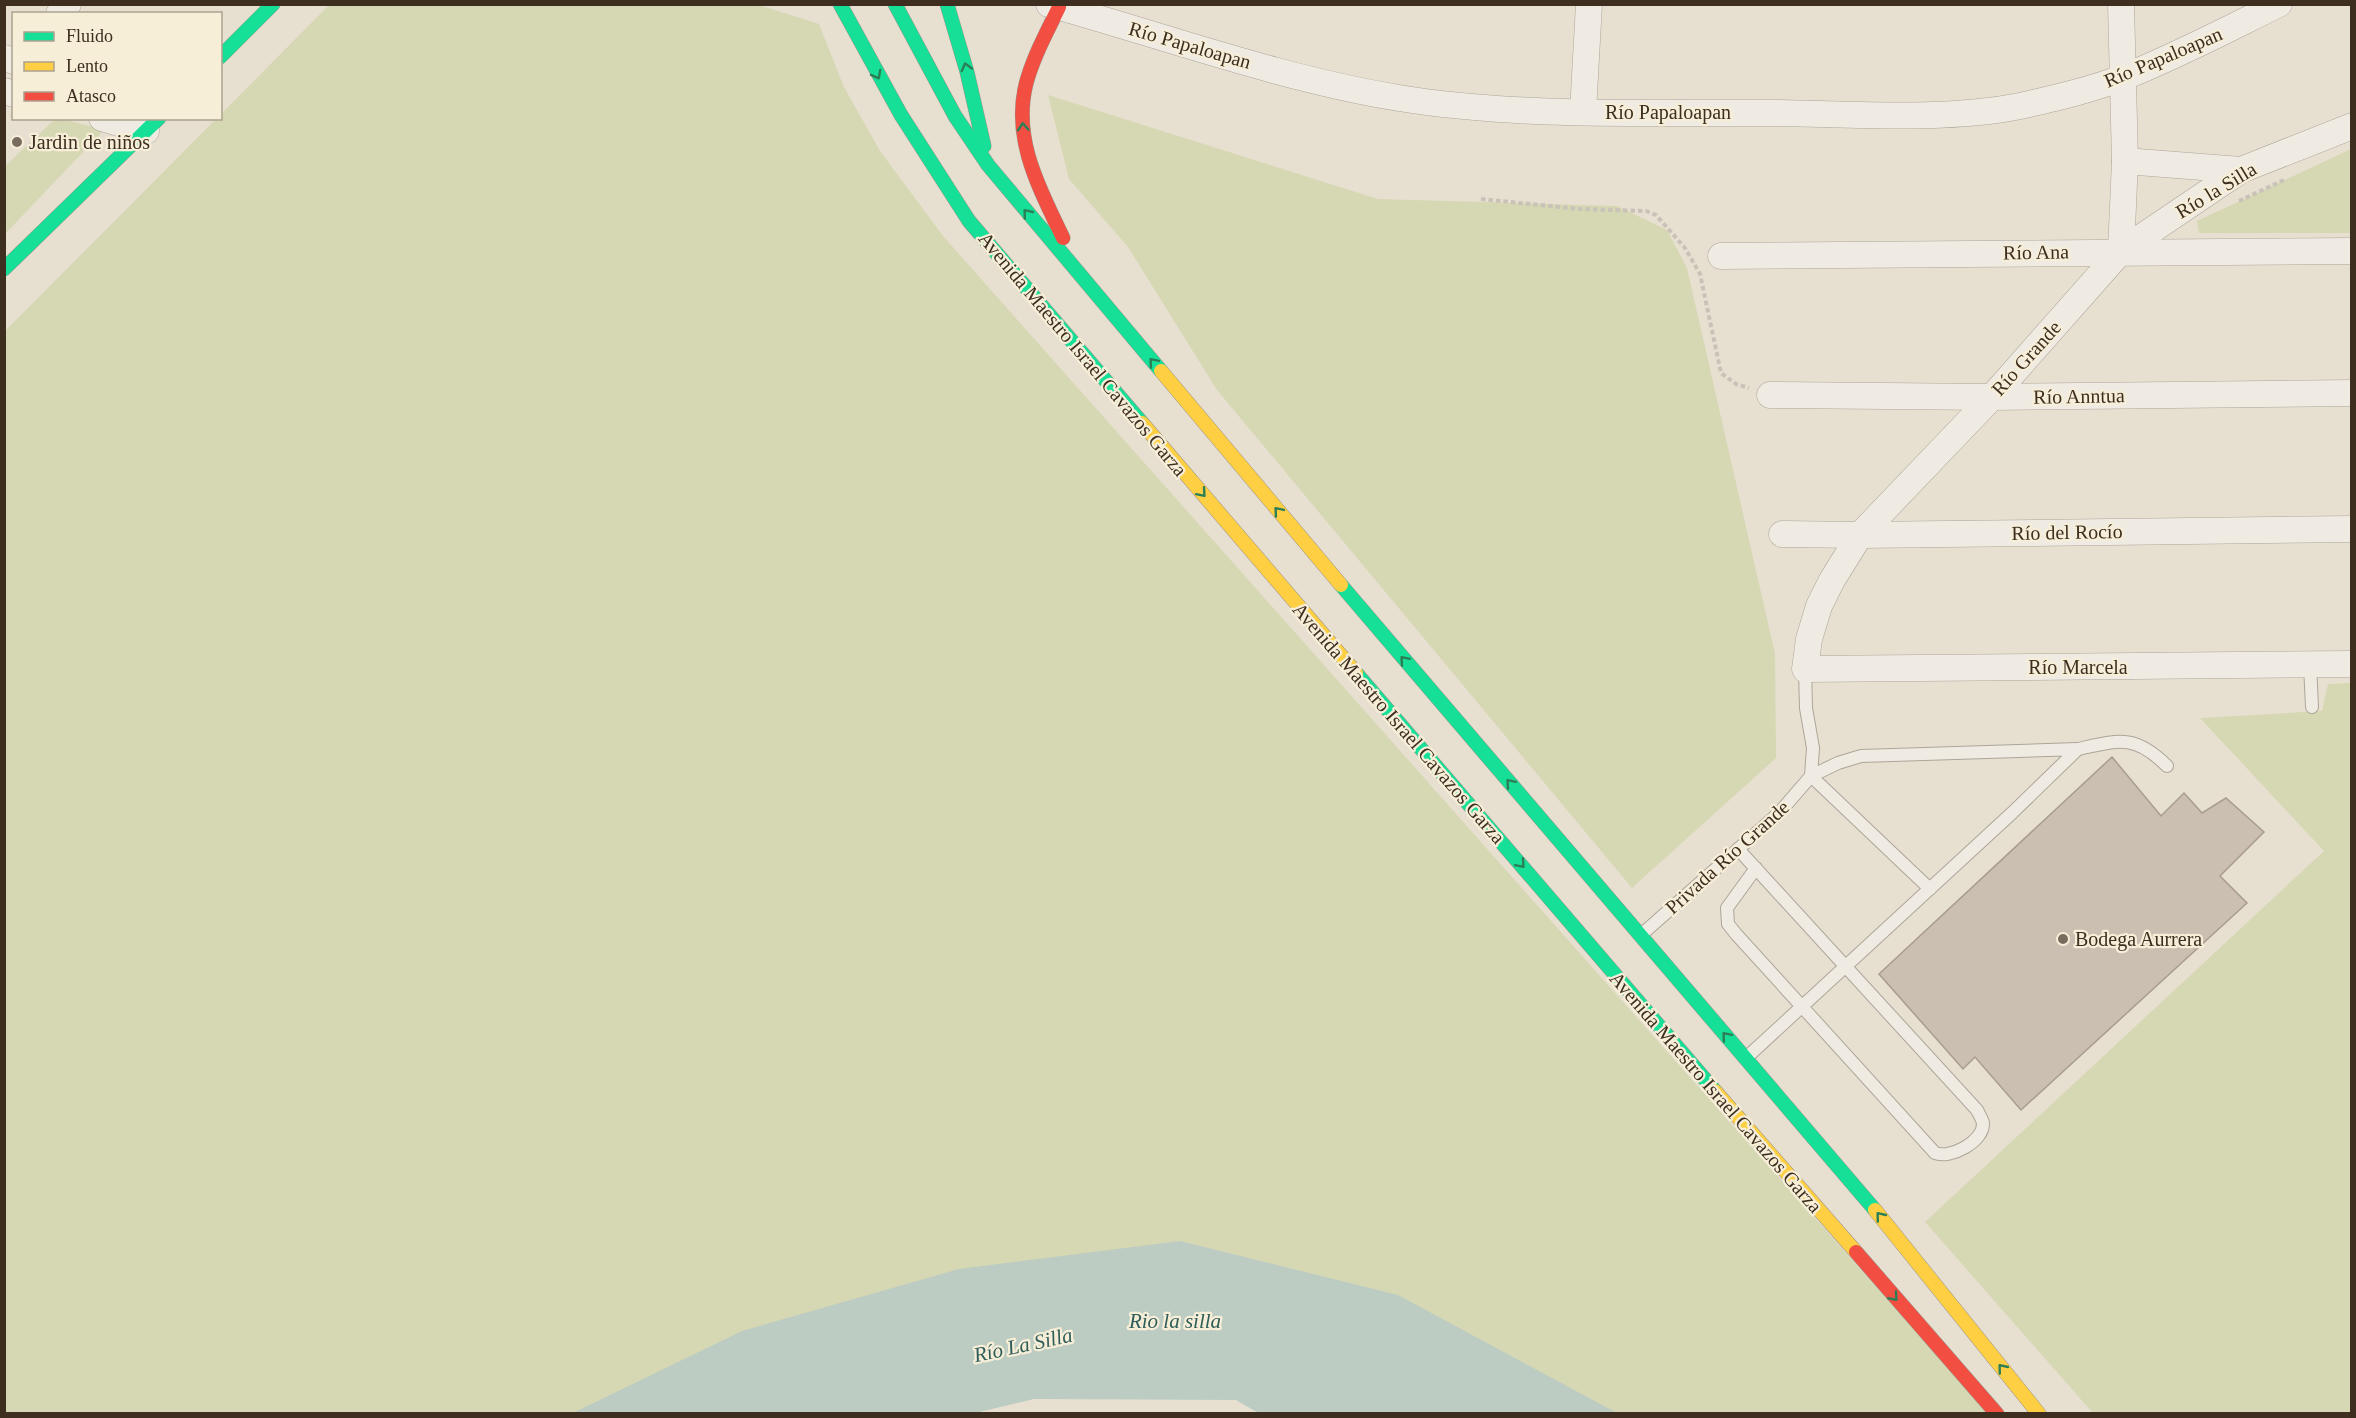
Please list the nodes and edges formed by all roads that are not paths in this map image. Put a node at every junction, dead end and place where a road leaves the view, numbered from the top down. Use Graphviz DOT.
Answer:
graph roads {
  1 [pos="273,4"];
  2 [pos="840,4"];
  3 [pos="895,4"];
  4 [pos="947,4"];
  5 [pos="1589,4"];
  6 [pos="2121,4"];
  7 [pos="2279,4"];
  8 [pos="1056,5"];
  9 [pos="836,24"];
  10 [pos="860,42"];
  11 [pos="222,55"];
  12 [pos="2123,78"];
  13 [pos="1583,112"];
  14 [pos="116,120"];
  15 [pos="152,125"];
  16 [pos="2352,126"];
  17 [pos="2125,162"];
  18 [pos="988,165"];
  19 [pos="2241,170"];
  20 [pos="2121,251"];
  21 [pos="2352,251"];
  22 [pos="1721,256"];
  23 [pos="4,269"];
  24 [pos="1082,278"];
  25 [pos="2352,393"];
  26 [pos="1770,395"];
  27 [pos="1992,396"];
  28 [pos="2352,529"];
  29 [pos="1782,534"];
  30 [pos="1860,535"];
  31 [pos="2352,664"];
  32 [pos="1392,665"];
  33 [pos="2310,665"];
  34 [pos="1805,669"];
  35 [pos="1443,704"];
  36 [pos="2312,707"];
  37 [pos="2078,749"];
  38 [pos="2167,766"];
  39 [pos="1811,776"];
  40 [pos="1738,849"];
  41 [pos="1756,868"];
  42 [pos="1929,889"];
  43 [pos="1640,935"];
  44 [pos="1845,966"];
  45 [pos="1801,1007"];
  46 [pos="1745,1059"];
  47 [pos="1855,1252"];
  48 [pos="1898,1277"];
  49 [pos="1997,1413"];
  50 [pos="2039,1413"];
  1 -- 11 [label="main road"];
  2 -- 10 [label="main road, Avenida Maestro Israel Cavazos Garza"];
  3 -- 18 [label="main road"];
  18 -- 4 [label="main road, one-way"];
  5 -- 13 [label="street"];
  6 -- 12 [label="street"];
  7 -- 12 [label="street, Río Papaloapan"];
  8 -- 13 [label="street, Río Papaloapan"];
  24 -- 8 [label="main road, one-way"];
  9 -- 10 [label="main road"];
  10 -- 47 [label="main road, Avenida Maestro Israel Cavazos Garza, one-way"];
  12 -- 13 [label="street, Río Papaloapan"];
  12 -- 17 [label="street"];
  14 -- 15 [label="street"];
  15 -- 23 [label="main road"];
  16 -- 19 [label="street, Río la Silla"];
  17 -- 19 [label="street"];
  17 -- 20 [label="street"];
  24 -- 18 [label="main road, one-way"];
  19 -- 20 [label="street, Río la Silla"];
  20 -- 21 [label="street, Río Ana"];
  20 -- 22 [label="street, Río Ana"];
  20 -- 27 [label="street, Río Grande"];
  35 -- 24 [label="main road, one-way"];
  25 -- 27 [label="street, Río Anntua"];
  26 -- 27 [label="street, Río Anntua"];
  27 -- 30 [label="street, Río Grande"];
  28 -- 30 [label="street, Río del Rocío"];
  29 -- 30 [label="street, Río del Rocío"];
  30 -- 34 [label="street, Río Grande"];
  31 -- 33 [label="street, Río Marcela"];
  32 -- 35 [label="main road"];
  33 -- 34 [label="street, Río Marcela"];
  33 -- 36 [label="lane"];
  34 -- 39 [label="lane"];
  43 -- 35 [label="main road, one-way"];
  37 -- 38 [label="lane"];
  37 -- 39 [label="lane"];
  37 -- 42 [label="lane"];
  39 -- 40 [label="lane, Privada Río Grande"];
  39 -- 42 [label="lane"];
  40 -- 41 [label="lane"];
  40 -- 43 [label="lane, Privada Río Grande"];
  41 -- 44 [label="lane"];
  41 -- 45 [label="lane"];
  42 -- 44 [label="lane"];
  46 -- 43 [label="main road, one-way"];
  44 -- 45 [label="lane"];
  44 -- 45 [label="lane"];
  45 -- 46 [label="lane"];
  50 -- 46 [label="main road, one-way"];
  47 -- 48 [label="main road"];
  47 -- 49 [label="main road, Avenida Maestro Israel Cavazos Garza, one-way"];
}
